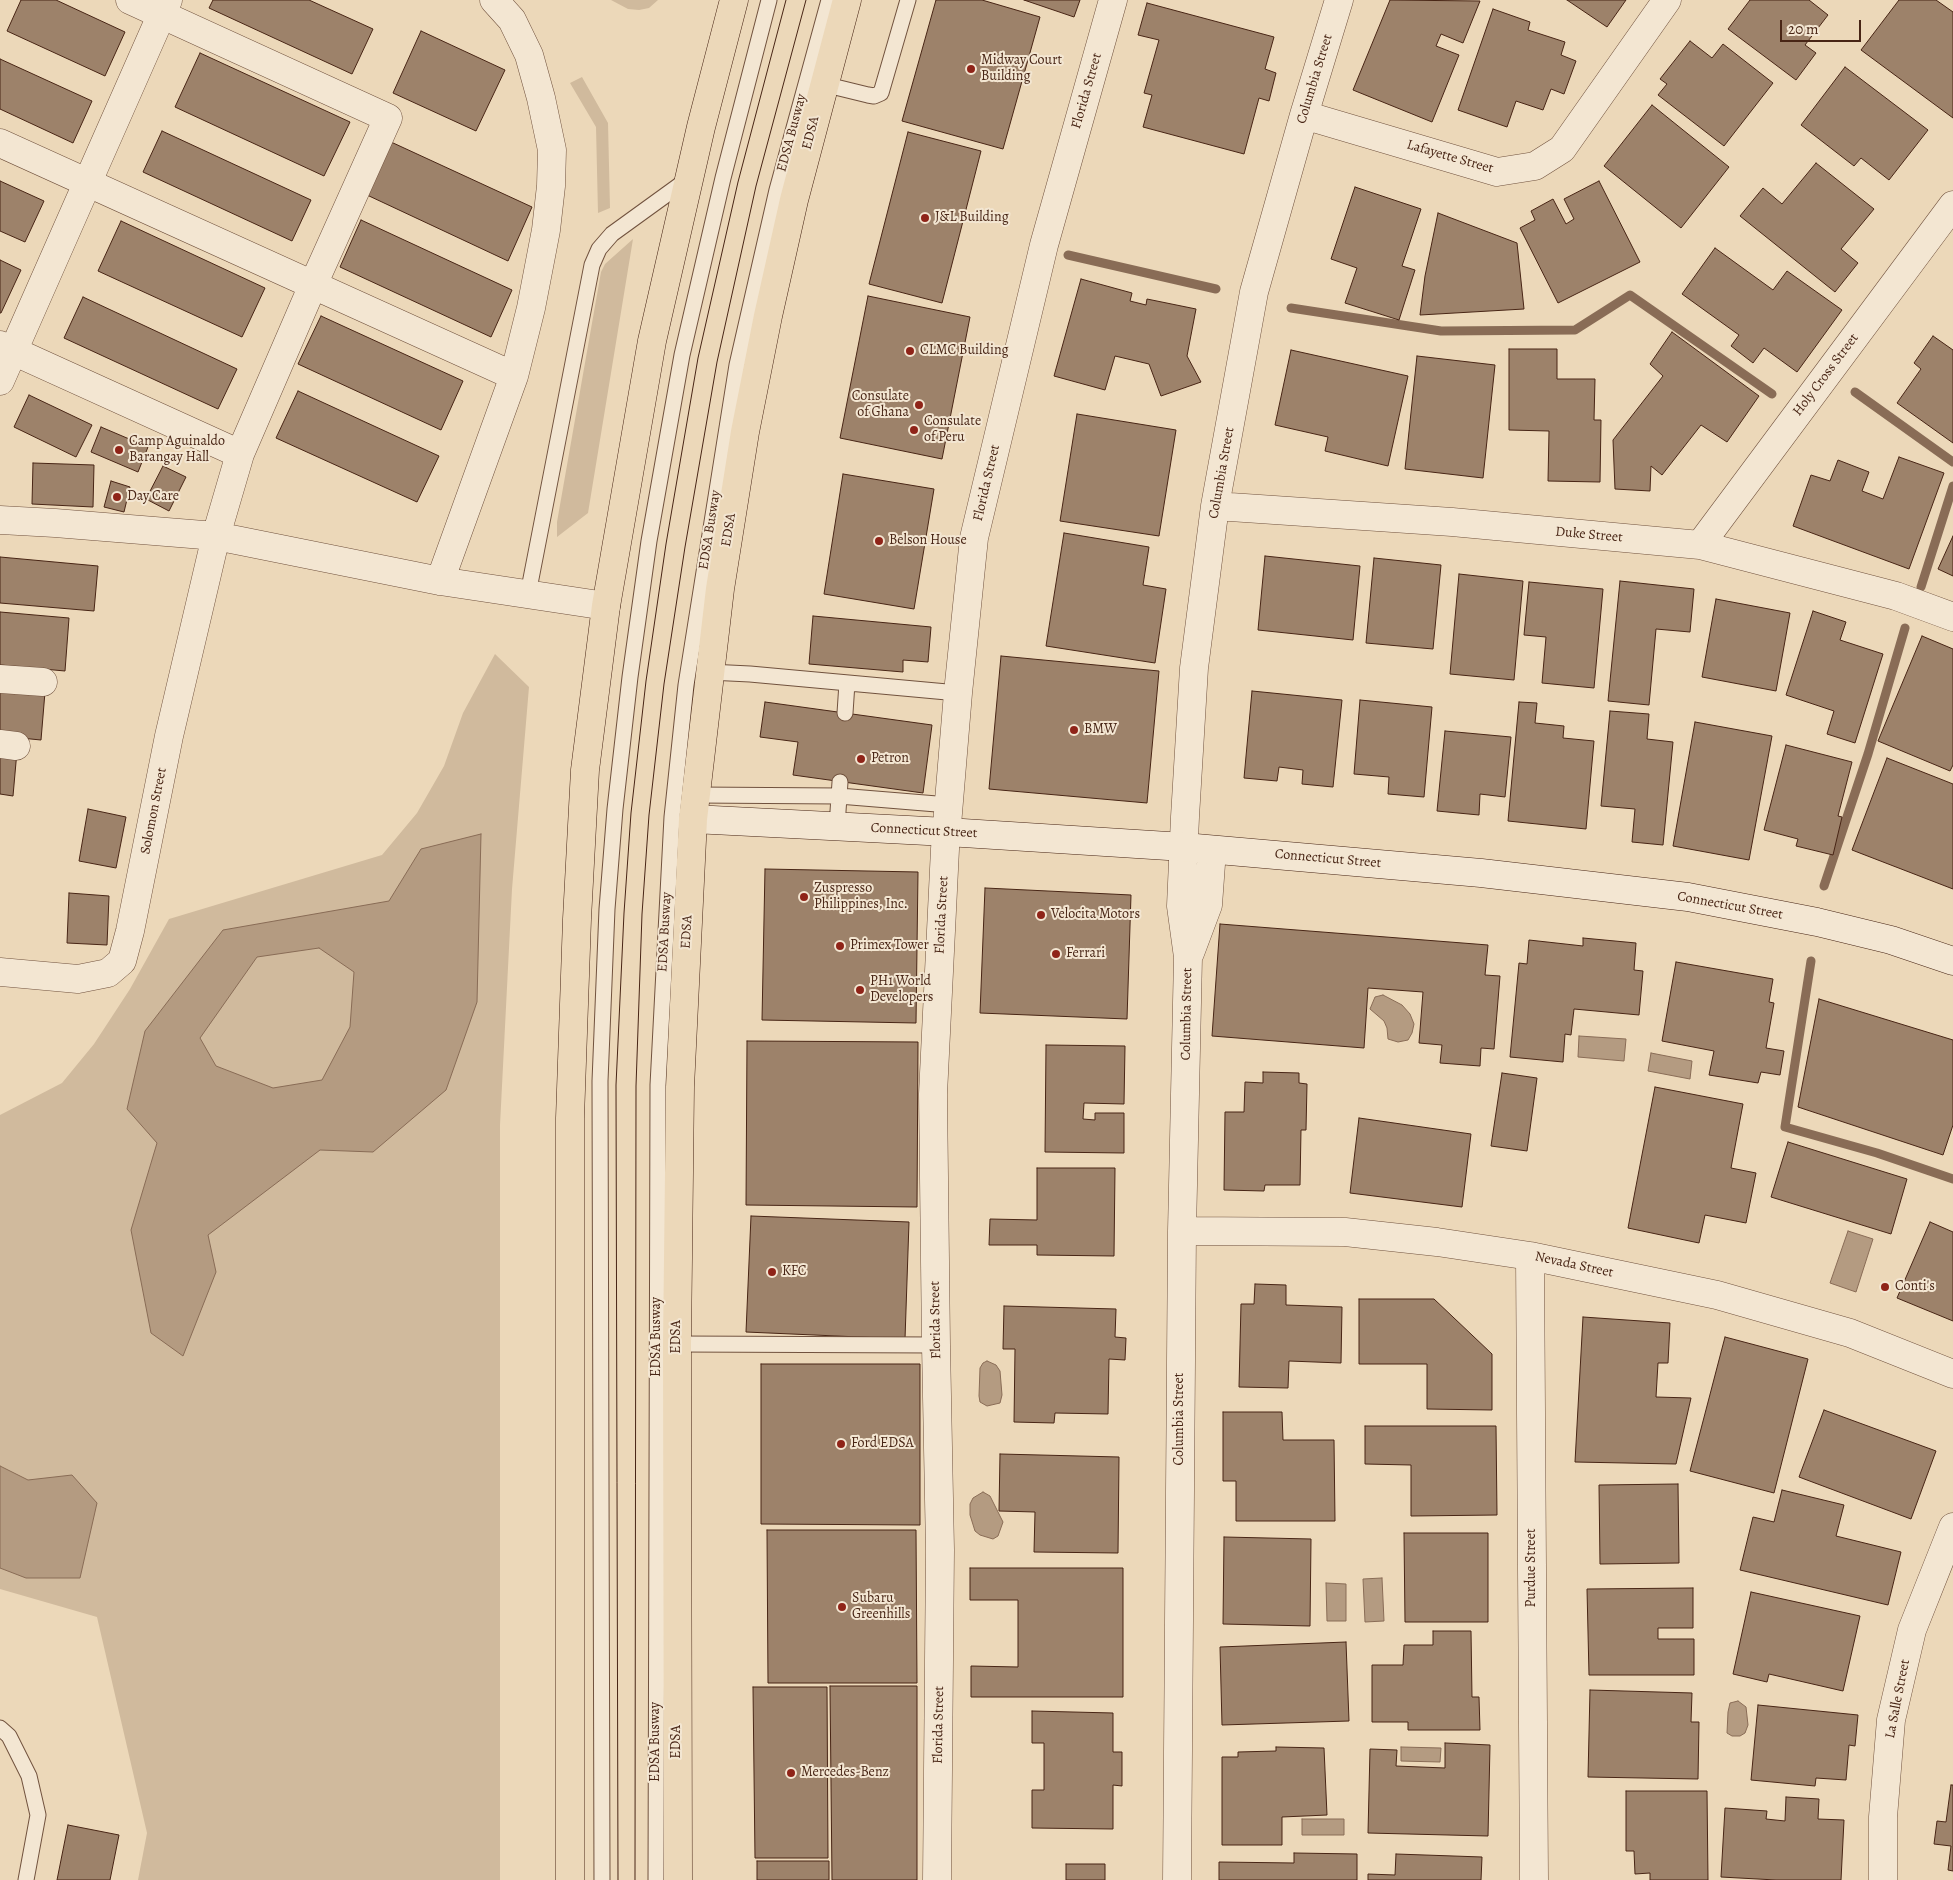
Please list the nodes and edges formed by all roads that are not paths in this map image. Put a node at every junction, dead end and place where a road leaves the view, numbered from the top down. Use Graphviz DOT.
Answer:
graph roads {
  1 [pos="130,0"];
  2 [pos="494,0"];
  3 [pos="734,0"];
  4 [pos="769,0"];
  5 [pos="829,0"];
  6 [pos="847,0"];
  7 [pos="908,0"];
  8 [pos="1113,0"];
  9 [pos="1338,0"];
  10 [pos="1667,0"];
  11 [pos="165,7"];
  12 [pos="823,84"];
  13 [pos="1304,115"];
  14 [pos="0,143"];
  15 [pos="689,178"];
  16 [pos="88,182"];
  17 [pos="1953,205"];
  18 [pos="312,285"];
  19 [pos="7,348"];
  20 [pos="514,376"];
  21 [pos="0,381"];
  22 [pos="240,454"];
  23 [pos="1215,506"];
  24 [pos="0,520"];
  25 [pos="216,536"];
  26 [pos="1700,545"];
  27 [pos="440,581"];
  28 [pos="528,594"];
  29 [pos="606,606"];
  30 [pos="1953,617"];
  31 [pos="709,672"];
  32 [pos="0,678"];
  33 [pos="43,682"];
  34 [pos="847,683"];
  35 [pos="958,693"];
  36 [pos="845,713"];
  37 [pos="839,789"];
  38 [pos="695,807"];
  39 [pos="948,819"];
  40 [pos="837,826"];
  41 [pos="1184,847"];
  42 [pos="1212,850"];
  43 [pos="1188,957"];
  44 [pos="1953,961"];
  45 [pos="0,972"];
  46 [pos="1182,1231"];
  47 [pos="1530,1256"];
  48 [pos="677,1344"];
  49 [pos="936,1345"];
  50 [pos="1953,1374"];
  51 [pos="1953,1527"];
  52 [pos="0,1728"];
  53 [pos="26,1880"];
  54 [pos="570,1880"];
  55 [pos="602,1880"];
  56 [pos="656,1880"];
  57 [pos="678,1880"];
  58 [pos="937,1880"];
  59 [pos="1177,1880"];
  60 [pos="1534,1880"];
  61 [pos="1883,1880"];
  1 -- 11 [label="street"];
  2 -- 20 [label="street"];
  3 -- 15 [label="highway"];
  4 -- 55 [label="lane"];
  5 -- 56 [label="lane, EDSA Busway"];
  6 -- 12 [label="highway, EDSA"];
  7 -- 12 [label="lane"];
  8 -- 35 [label="street, Florida Street"];
  9 -- 13 [label="street, Columbia Street"];
  10 -- 13 [label="street, Lafayette Street"];
  11 -- 16 [label="street"];
  11 -- 18 [label="street, Solomon Street"];
  12 -- 31 [label="highway, EDSA"];
  13 -- 23 [label="street, Columbia Street"];
  14 -- 16 [label="street"];
  15 -- 28 [label="lane"];
  15 -- 29 [label="highway"];
  16 -- 18 [label="street"];
  16 -- 19 [label="street"];
  17 -- 26 [label="street, Holy Cross Street"];
  18 -- 20 [label="street"];
  18 -- 22 [label="street, Solomon Street"];
  19 -- 21 [label="street"];
  19 -- 22 [label="street"];
  20 -- 27 [label="street"];
  22 -- 25 [label="street, Solomon Street"];
  23 -- 26 [label="street, Duke Street"];
  23 -- 41 [label="street, Columbia Street"];
  24 -- 25 [label="street"];
  25 -- 27 [label="street"];
  25 -- 45 [label="street, Solomon Street"];
  26 -- 30 [label="street, Duke Street"];
  27 -- 28 [label="street"];
  28 -- 29 [label="street"];
  29 -- 54 [label="highway"];
  31 -- 34 [label="lane"];
  31 -- 38 [label="highway, EDSA"];
  32 -- 33 [label="street"];
  34 -- 35 [label="lane"];
  34 -- 36 [label="lane"];
  35 -- 39 [label="street, Florida Street"];
  37 -- 38 [label="lane"];
  37 -- 39 [label="lane"];
  37 -- 40 [label="lane"];
  38 -- 40 [label="street, Connecticut Street"];
  38 -- 48 [label="highway, EDSA"];
  39 -- 40 [label="street, Connecticut Street"];
  39 -- 41 [label="street, Connecticut Street"];
  39 -- 49 [label="street, Florida Street"];
  41 -- 42 [label="street, Connecticut Street"];
  41 -- 43 [label="street, Columbia Street"];
  42 -- 43 [label="street, Columbia Street"];
  42 -- 44 [label="street, Connecticut Street"];
  43 -- 46 [label="street, Columbia Street"];
  46 -- 47 [label="street, Nevada Street"];
  46 -- 59 [label="street, Columbia Street"];
  47 -- 50 [label="street, Nevada Street"];
  47 -- 60 [label="street, Purdue Street"];
  48 -- 49 [label="lane"];
  48 -- 57 [label="highway, EDSA"];
  49 -- 58 [label="street, Florida Street"];
  51 -- 61 [label="street, La Salle Street"];
  52 -- 53 [label="lane"];
}
